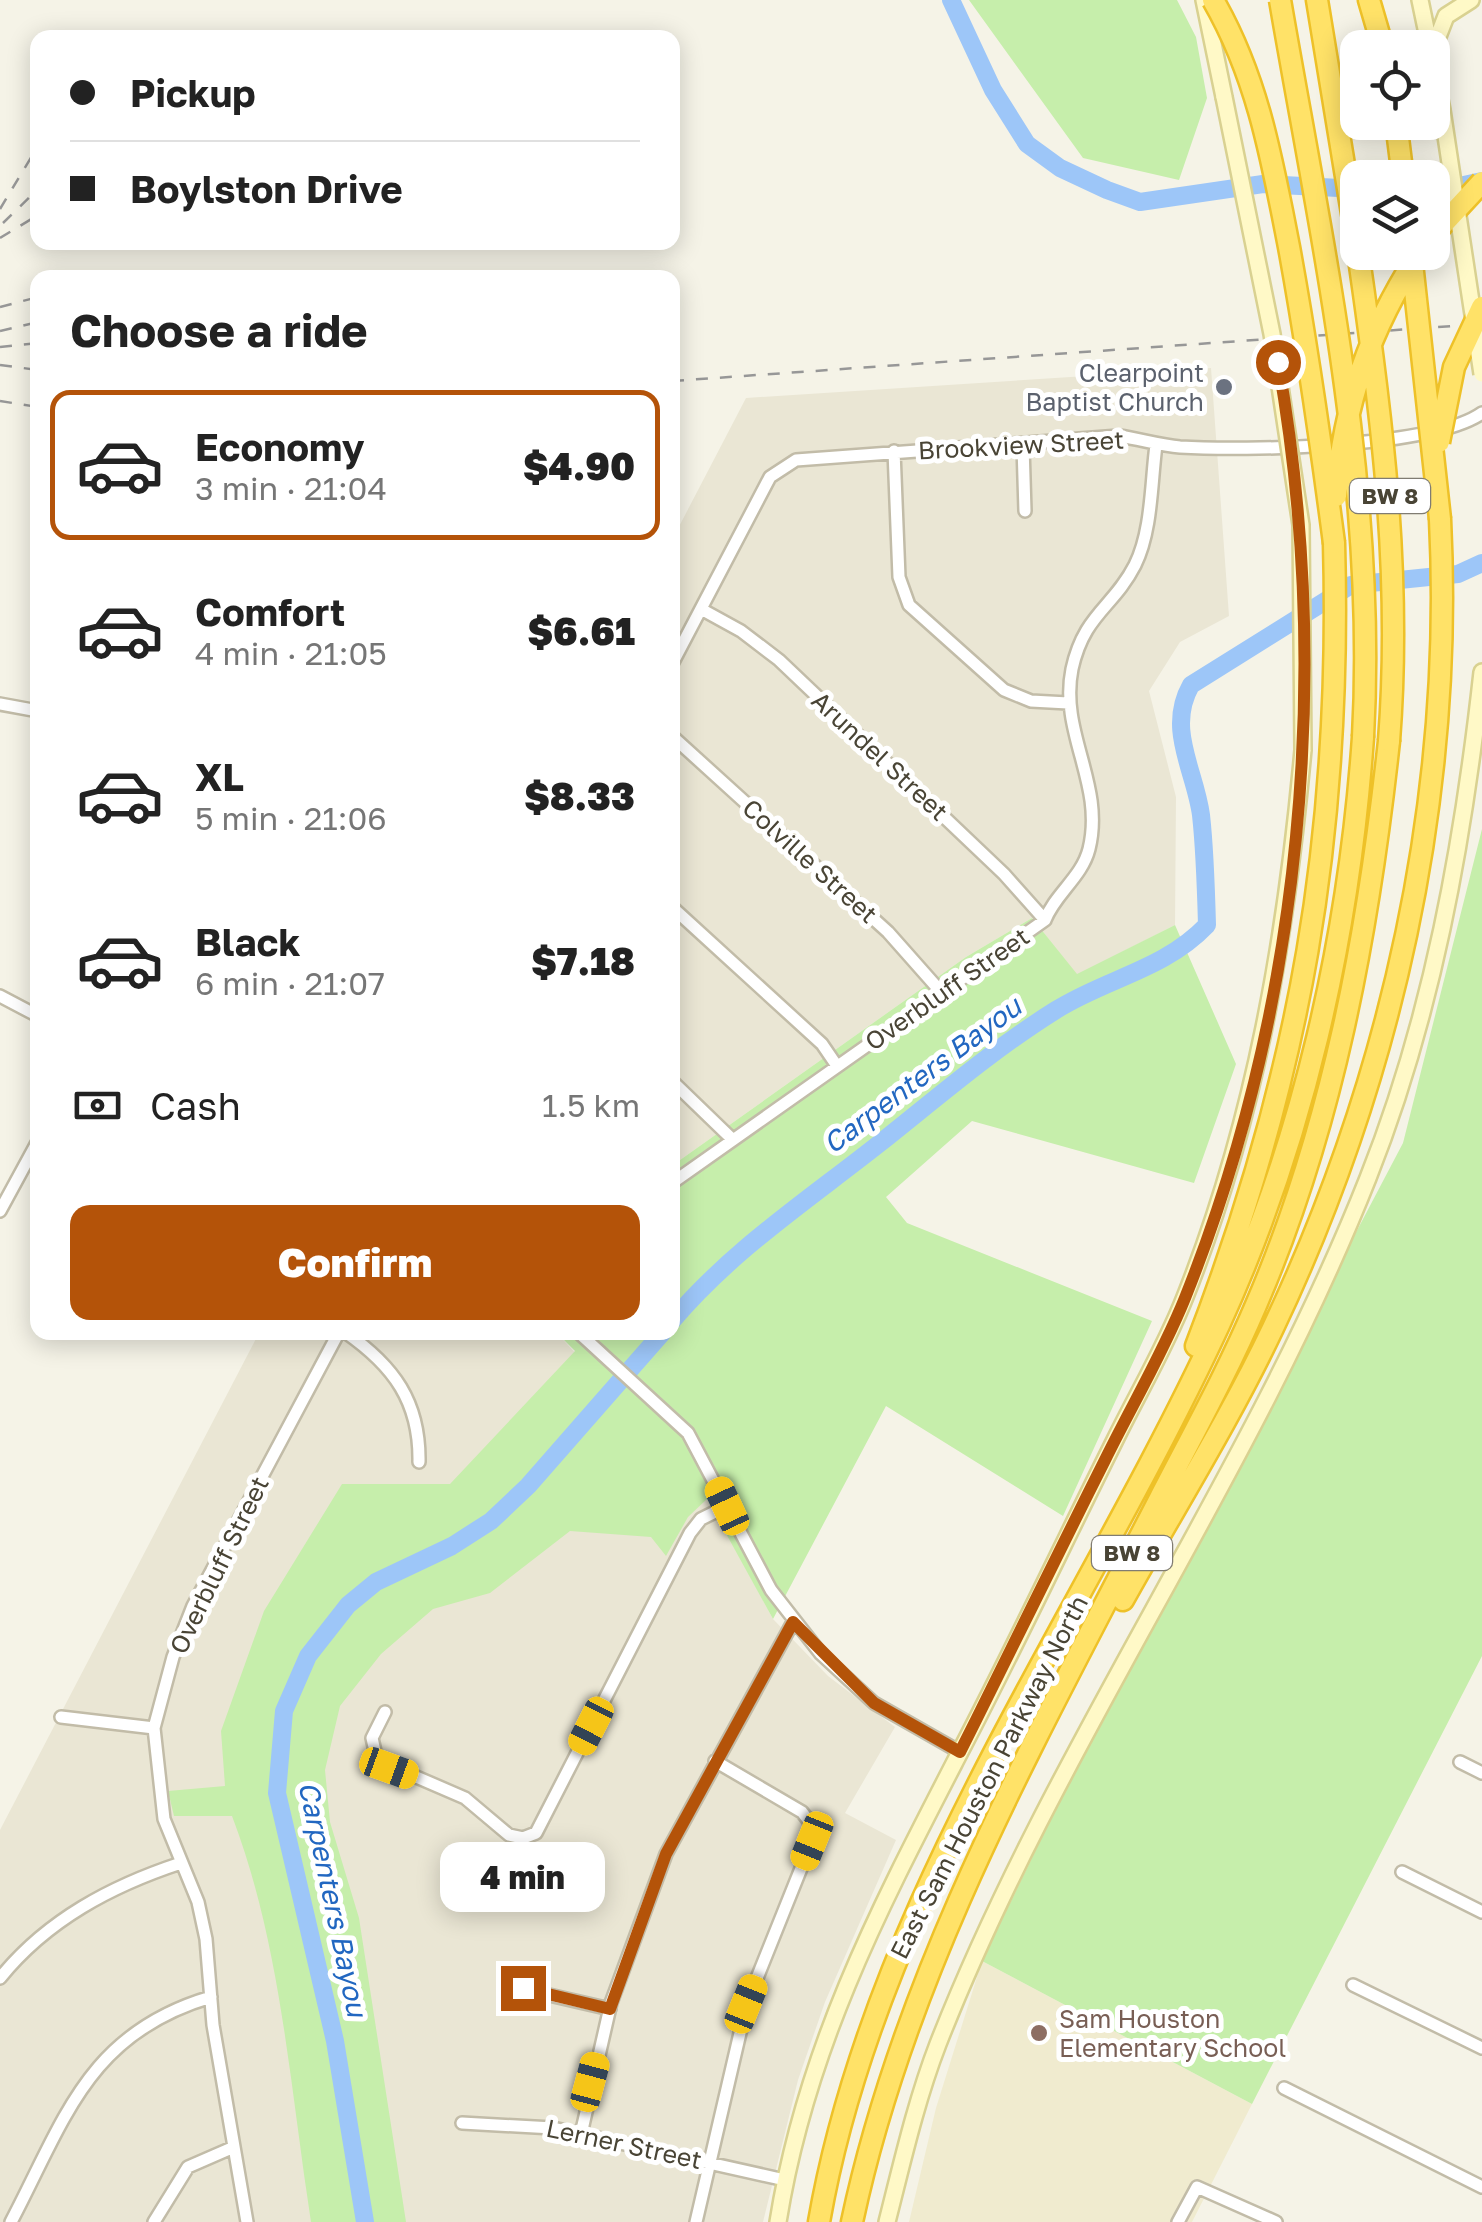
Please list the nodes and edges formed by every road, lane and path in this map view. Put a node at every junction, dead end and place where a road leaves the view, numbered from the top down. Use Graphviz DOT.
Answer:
graph roads {
  1 [pos="1204,0"];
  2 [pos="1213,0"];
  3 [pos="1280,0"];
  4 [pos="1317,0"];
  5 [pos="1369,0"];
  6 [pos="1471,0"];
  7 [pos="1419,1"];
  8 [pos="1378,30"];
  9 [pos="1426,30"];
  10 [pos="1440,30"];
  11 [pos="1447,140"];
  12 [pos="1343,160"];
  13 [pos="1482,182"];
  14 [pos="1450,217"];
  15 [pos="1360,270"];
  16 [pos="1409,270"];
  17 [pos="1413,270"];
  18 [pos="1482,307"];
  19 [pos="1482,374"];
  20 [pos="1482,413"];
  21 [pos="1156,444"];
  22 [pos="1023,446"];
  23 [pos="894,451"];
  24 [pos="1025,511"];
  25 [pos="1440,520"];
  26 [pos="1334,542"];
  27 [pos="701,610"];
  28 [pos="680,649"];
  29 [pos="1482,672"];
  30 [pos="1068,703"];
  31 [pos="0,704"];
  32 [pos="30,710"];
  33 [pos="680,743"];
  34 [pos="680,914"];
  35 [pos="1045,920"];
  36 [pos="942,993"];
  37 [pos="0,996"];
  38 [pos="30,1012"];
  39 [pos="837,1066"];
  40 [pos="680,1089"];
  41 [pos="732,1139"];
  42 [pos="30,1156"];
  43 [pos="680,1177"];
  44 [pos="0,1211"];
  45 [pos="338,1340"];
  46 [pos="354,1340"];
  47 [pos="587,1340"];
  48 [pos="418,1462"];
  49 [pos="1140,1482"];
  50 [pos="727,1506"];
  51 [pos="793,1622"];
  52 [pos="385,1712"];
  53 [pos="61,1717"];
  54 [pos="154,1728"];
  55 [pos="960,1752"];
  56 [pos="715,1761"];
  57 [pos="1460,1762"];
  58 [pos="1482,1773"];
  59 [pos="181,1863"];
  60 [pos="1402,1872"];
  61 [pos="1482,1912"];
  62 [pos="944,1932"];
  63 [pos="0,1978"];
  64 [pos="1353,1985"];
  65 [pos="523,1988"];
  66 [pos="211,1998"];
  67 [pos="610,2009"];
  68 [pos="1482,2048"];
  69 [pos="856,2069"];
  70 [pos="1284,2088"];
  71 [pos="462,2123"];
  72 [pos="581,2134"];
  73 [pos="234,2147"];
  74 [pos="707,2162"];
  75 [pos="784,2180"];
  76 [pos="1482,2186"];
  77 [pos="10,2222"];
  78 [pos="154,2222"];
  79 [pos="247,2222"];
  80 [pos="696,2222"];
  81 [pos="778,2222"];
  82 [pos="804,2222"];
  83 [pos="819,2222"];
  84 [pos="852,2222"];
  85 [pos="887,2222"];
  86 [pos="1178,2222"];
  87 [pos="1276,2222"];
  1 -- 55 [label="main road, East Sam Houston Parkway North / BW 8, bridge"];
  2 -- 26 [label="highway, bridge"];
  3 -- 49 [label="highway, East Sam Houston Parkway North / BW 8, bridge"];
  4 -- 12 [label="highway, East Sam Houston Parkway North / BW 8"];
  5 -- 8 [label="highway"];
  6 -- 10 [label="main road"];
  7 -- 9 [label="main road"];
  11 -- 19 [label="main road, bridge"];
  13 -- 14 [label="highway, bridge"];
  15 -- 62 [label="highway, East Sam Houston Parkway North / BW 8, bridge"];
  16 -- 26 [label="highway, bridge"];
  17 -- 25 [label="highway, bridge"];
  18 -- 25 [label="highway, bridge"];
  20 -- 21 [label="street, Brookview Street"];
  21 -- 22 [label="street, Brookview Street"];
  21 -- 30 [label="street, Overbluff Street"];
  22 -- 23 [label="street, Brookview Street"];
  22 -- 24 [label="street"];
  23 -- 27 [label="street, Brookview Street"];
  23 -- 30 [label="street"];
  25 -- 62 [label="highway"];
  26 -- 49 [label="highway"];
  27 -- 28 [label="street, Brookview Street"];
  27 -- 35 [label="street, Arundel Street"];
  29 -- 85 [label="main road, BW 8"];
  30 -- 35 [label="street, Overbluff Street"];
  31 -- 32 [label="street"];
  33 -- 36 [label="street, Colville Street"];
  34 -- 39 [label="street"];
  35 -- 36 [label="street, Overbluff Street"];
  36 -- 39 [label="street, Overbluff Street"];
  37 -- 38 [label="street"];
  39 -- 41 [label="street, Overbluff Street"];
  40 -- 41 [label="street"];
  41 -- 43 [label="street, Overbluff Street"];
  42 -- 44 [label="street"];
  45 -- 54 [label="street, Overbluff Street"];
  46 -- 48 [label="street"];
  47 -- 50 [label="street"];
  49 -- 69 [label="highway, East Sam Houston Parkway North / BW 8"];
  50 -- 51 [label="street"];
  50 -- 52 [label="street"];
  51 -- 55 [label="street"];
  51 -- 56 [label="street"];
  53 -- 54 [label="street"];
  54 -- 59 [label="street, Overbluff Street"];
  55 -- 75 [label="main road, East Sam Houston Parkway North / BW 8"];
  56 -- 67 [label="street"];
  56 -- 74 [label="street"];
  57 -- 58 [label="street"];
  59 -- 63 [label="street"];
  59 -- 66 [label="street, Overbluff Street"];
  60 -- 61 [label="street"];
  62 -- 84 [label="highway, East Sam Houston Parkway North / BW 8"];
  64 -- 68 [label="street"];
  65 -- 67 [label="street"];
  66 -- 73 [label="street, Overbluff Street"];
  66 -- 77 [label="street"];
  67 -- 72 [label="street"];
  69 -- 82 [label="highway"];
  69 -- 83 [label="highway, East Sam Houston Parkway North / BW 8"];
  70 -- 76 [label="street"];
  71 -- 72 [label="street, Lerner Street"];
  72 -- 74 [label="street, Lerner Street"];
  73 -- 78 [label="street"];
  73 -- 79 [label="street, Overbluff Street"];
  74 -- 75 [label="street, Lerner Street"];
  74 -- 80 [label="street"];
  75 -- 81 [label="main road, East Sam Houston Parkway North / BW 8"];
  86 -- 87 [label="street"];
}
